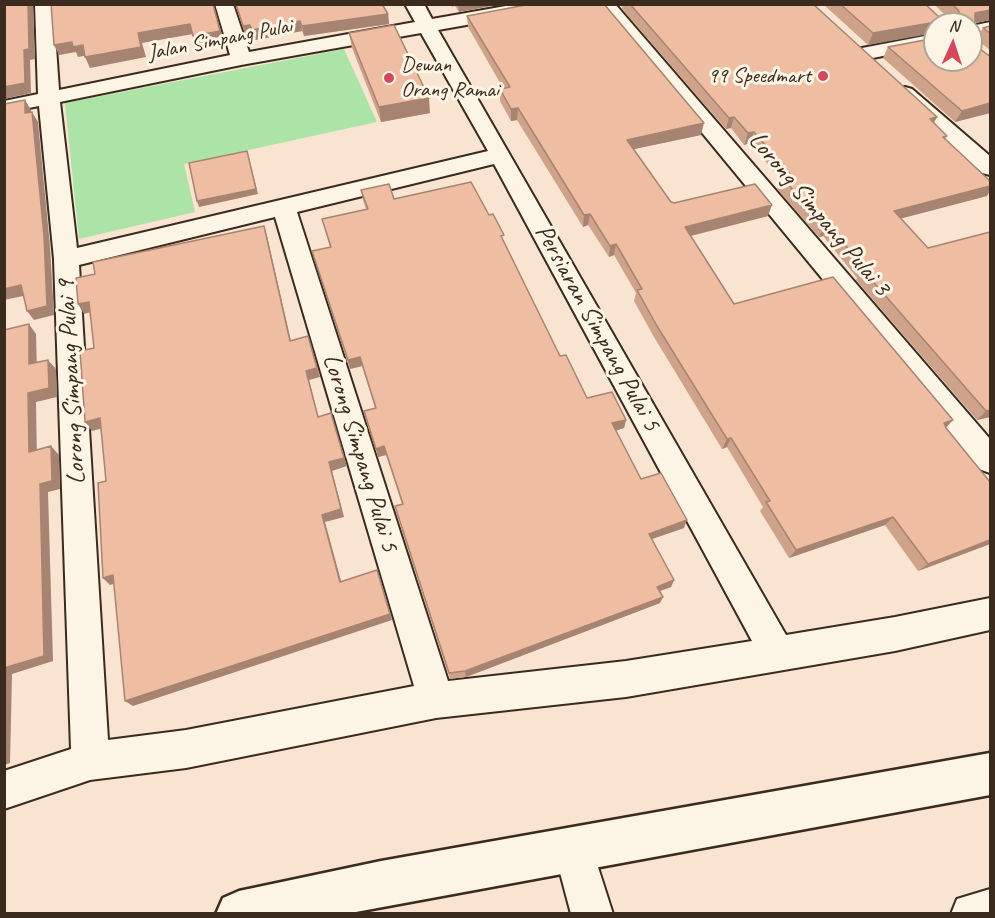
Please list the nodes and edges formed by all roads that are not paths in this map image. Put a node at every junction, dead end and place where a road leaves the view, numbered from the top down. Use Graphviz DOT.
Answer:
graph roads {
  1 [pos="44,4"];
  2 [pos="224,4"];
  3 [pos="414,4"];
  4 [pos="552,4"];
  5 [pos="605,4"];
  6 [pos="427,27"];
  7 [pos="847,40"];
  8 [pos="923,42"];
  9 [pos="862,54"];
  10 [pos="241,59"];
  11 [pos="49,99"];
  12 [pos="4,107"];
  13 [pos="501,155"];
  14 [pos="990,168"];
  15 [pos="284,207"];
  16 [pos="66,259"];
  17 [pos="990,460"];
  18 [pos="990,614"];
  19 [pos="778,654"];
  20 [pos="436,700"];
  21 [pos="90,761"];
  22 [pos="990,774"];
  23 [pos="4,790"];
  24 [pos="574,850"];
  25 [pos="990,910"];
  26 [pos="239,914"];
  27 [pos="592,914"];
  28 [pos="972,914"];
  1 -- 11 [label="street, Lorong Simpang Pulai 9"];
  2 -- 10 [label="street"];
  3 -- 6 [label="street, Persiaran Simpang Pulai 5"];
  4 -- 6 [label="street, Jalan Simpang Pulai"];
  5 -- 17 [label="street, Lorong Simpang Pulai 3"];
  6 -- 10 [label="street, Jalan Simpang Pulai"];
  6 -- 13 [label="street, Persiaran Simpang Pulai 5"];
  7 -- 9 [label="street"];
  8 -- 9 [label="street"];
  9 -- 14 [label="street"];
  10 -- 11 [label="street, Jalan Simpang Pulai"];
  11 -- 12 [label="street, Jalan Simpang Pulai"];
  11 -- 16 [label="street, Lorong Simpang Pulai 9"];
  13 -- 15 [label="street"];
  13 -- 19 [label="street, Persiaran Simpang Pulai 5"];
  15 -- 16 [label="street"];
  15 -- 20 [label="street, Lorong Simpang Pulai 5"];
  16 -- 21 [label="street, Lorong Simpang Pulai 9"];
  18 -- 19 [label="street"];
  19 -- 20 [label="street"];
  20 -- 21 [label="street"];
  21 -- 23 [label="street"];
  22 -- 24 [label="main road"];
  24 -- 26 [label="main road"];
  24 -- 27 [label="street"];
  25 -- 28 [label="street"];
}
